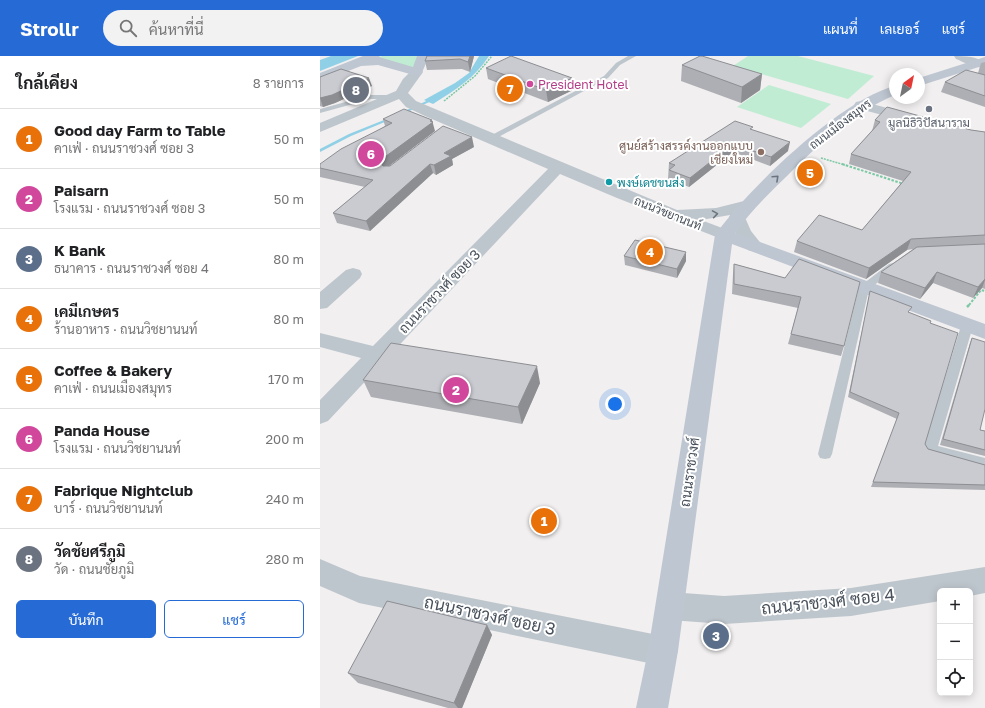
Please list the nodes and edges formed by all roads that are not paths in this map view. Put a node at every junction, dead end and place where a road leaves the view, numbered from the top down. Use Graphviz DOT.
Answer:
graph roads {
  1 [pos="374,56"];
  2 [pos="423,56"];
  3 [pos="633,56"];
  4 [pos="960,56"];
  5 [pos="361,62"];
  6 [pos="982,62"];
  7 [pos="956,71"];
  8 [pos="417,72"];
  9 [pos="320,78"];
  10 [pos="978,78"];
  11 [pos="925,80"];
  12 [pos="889,93"];
  13 [pos="397,96"];
  14 [pos="861,105"];
  15 [pos="320,110"];
  16 [pos="923,122"];
  17 [pos="320,128"];
  18 [pos="490,138"];
  19 [pos="558,167"];
  20 [pos="662,211"];
  21 [pos="736,219"];
  22 [pos="898,262"];
  23 [pos="353,274"];
  24 [pos="864,287"];
  25 [pos="320,303"];
  26 [pos="961,323"];
  27 [pos="985,332"];
  28 [pos="320,340"];
  29 [pos="377,355"];
  30 [pos="320,415"];
  31 [pos="825,454"];
  32 [pos="985,464"];
  33 [pos="320,572"];
  34 [pos="985,580"];
  35 [pos="670,606"];
  36 [pos="663,651"];
  37 [pos="652,708"];
  1 -- 5 [label="street"];
  2 -- 8 [label="street"];
  3 -- 18 [label="lane"];
  4 -- 6 [label="street"];
  5 -- 8 [label="street"];
  5 -- 9 [label="street"];
  6 -- 7 [label="street"];
  7 -- 10 [label="street"];
  7 -- 11 [label="street"];
  8 -- 13 [label="street"];
  12 -- 14 [label="street, ถนนเมืองสมุทร"];
  13 -- 15 [label="lane"];
  13 -- 17 [label="street"];
  13 -- 18 [label="street, ถนนวิชยานนท์"];
  14 -- 16 [label="street"];
  21 -- 14 [label="street, ถนนเมืองสมุทร, one-way"];
  18 -- 19 [label="street, ถนนวิชยานนท์"];
  19 -- 20 [label="street, ถนนวิชยานนท์"];
  19 -- 29 [label="street, ถนนราชวงศ์ ซอย 3"];
  20 -- 21 [label="street, ถนนวิชยานนท์"];
  20 -- 21 [label="street, one-way"];
  21 -- 24 [label="street, ถนนวิชยานนท์"];
  21 -- 35 [label="street, ถนนราชวงศ์"];
  22 -- 24 [label="lane"];
  23 -- 25 [label="street"];
  24 -- 26 [label="street, ถนนวิชยานนท์"];
  24 -- 31 [label="lane"];
  26 -- 27 [label="street, ถนนวิชยานนท์"];
  26 -- 32 [label="lane"];
  28 -- 29 [label="street"];
  29 -- 30 [label="street, ถนนราชวงศ์ ซอย 3"];
  33 -- 36 [label="street, ถนนราชวงศ์ ซอย 3"];
  34 -- 35 [label="street, ถนนราชวงศ์ ซอย 4"];
  35 -- 36 [label="street, ถนนราชวงศ์"];
  36 -- 37 [label="street, ถนนราชวงศ์"];
}
